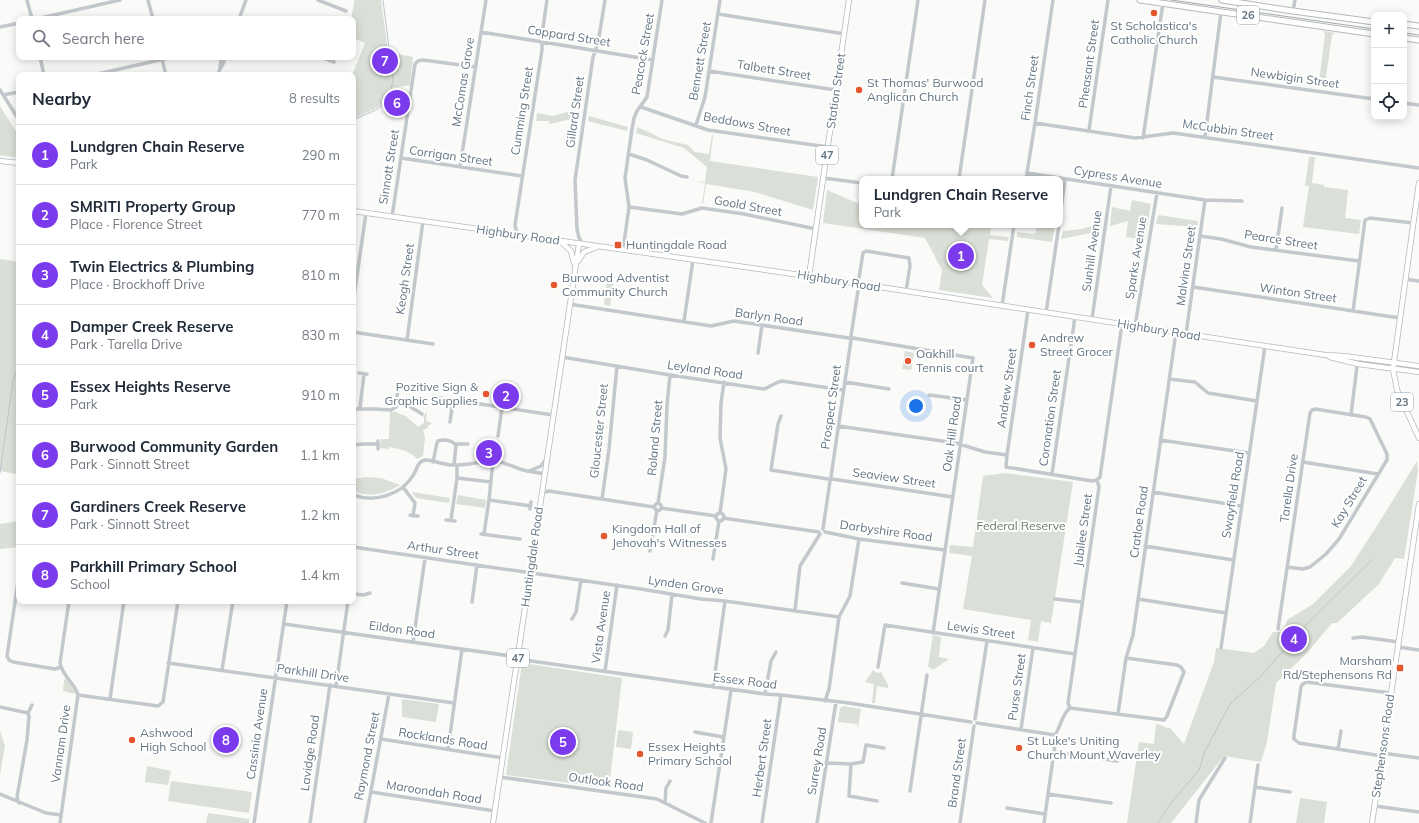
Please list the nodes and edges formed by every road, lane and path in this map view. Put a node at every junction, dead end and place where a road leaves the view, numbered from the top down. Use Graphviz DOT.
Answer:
graph roads {
  1 [pos="27,0"];
  2 [pos="120,0"];
  3 [pos="148,0"];
  4 [pos="246,0"];
  5 [pos="318,0"];
  6 [pos="486,0"];
  7 [pos="547,0"];
  8 [pos="605,0"];
  9 [pos="662,0"];
  10 [pos="720,0"];
  11 [pos="849,0"];
  12 [pos="918,0"];
  13 [pos="985,0"];
  14 [pos="1053,0"];
  15 [pos="1108,0"];
  16 [pos="1140,0"];
  17 [pos="1222,0"];
  18 [pos="1295,0"];
  19 [pos="1163,3"];
  20 [pos="346,11"];
  21 [pos="1293,11"];
  22 [pos="1221,12"];
  23 [pos="718,14"];
  24 [pos="31,16"];
  25 [pos="49,16"];
  26 [pos="152,16"];
  27 [pos="240,16"];
  28 [pos="1358,20"];
  29 [pos="1371,22"];
  30 [pos="16,24"];
  31 [pos="1407,24"];
  32 [pos="1419,26"];
  33 [pos="0,27"];
  34 [pos="1357,31"];
  35 [pos="481,32"];
  36 [pos="1371,33"];
  37 [pos="844,34"];
  38 [pos="1407,38"];
  39 [pos="1419,40"];
  40 [pos="542,42"];
  41 [pos="595,50"];
  42 [pos="41,60"];
  43 [pos="154,60"];
  44 [pos="162,60"];
  45 [pos="224,60"];
  46 [pos="329,60"];
  47 [pos="653,60"];
  48 [pos="334,62"];
  49 [pos="476,68"];
  50 [pos="709,71"];
  51 [pos="43,72"];
  52 [pos="105,72"];
  53 [pos="165,72"];
  54 [pos="218,72"];
  55 [pos="1213,77"];
  56 [pos="0,90"];
  57 [pos="836,90"];
  58 [pos="16,93"];
  59 [pos="3,95"];
  60 [pos="1371,99"];
  61 [pos="1407,103"];
  62 [pos="1419,105"];
  63 [pos="641,107"];
  64 [pos="16,115"];
  65 [pos="1035,123"];
  66 [pos="696,125"];
  67 [pos="1089,130"];
  68 [pos="1205,137"];
  69 [pos="1143,138"];
  70 [pos="828,148"];
  71 [pos="629,154"];
  72 [pos="401,158"];
  73 [pos="0,161"];
  74 [pos="16,164"];
  75 [pos="460,167"];
  76 [pos="1419,168"];
  77 [pos="1028,173"];
  78 [pos="522,176"];
  79 [pos="892,176"];
  80 [pos="959,176"];
  81 [pos="1027,176"];
  82 [pos="1047,176"];
  83 [pos="687,177"];
  84 [pos="824,178"];
  85 [pos="1063,179"];
  86 [pos="1066,179"];
  87 [pos="859,183"];
  88 [pos="1419,184"];
  89 [pos="1111,186"];
  90 [pos="1157,193"];
  91 [pos="1063,198"];
  92 [pos="1205,200"];
  93 [pos="1242,201"];
  94 [pos="629,207"];
  95 [pos="1282,208"];
  96 [pos="356,211"];
  97 [pos="366,213"];
  98 [pos="392,217"];
  99 [pos="423,221"];
  100 [pos="1414,223"];
  101 [pos="515,225"];
  102 [pos="1014,228"];
  103 [pos="1059,228"];
  104 [pos="577,229"];
  105 [pos="816,229"];
  106 [pos="506,233"];
  107 [pos="520,235"];
  108 [pos="1200,236"];
  109 [pos="560,241"];
  110 [pos="572,243"];
  111 [pos="581,244"];
  112 [pos="600,246"];
  113 [pos="623,250"];
  114 [pos="1276,250"];
  115 [pos="693,260"];
  116 [pos="1360,261"];
  117 [pos="574,271"];
  118 [pos="809,276"];
  119 [pos="1405,280"];
  120 [pos="1419,281"];
  121 [pos="356,283"];
  122 [pos="858,284"];
  123 [pos="1193,287"];
  124 [pos="906,291"];
  125 [pos="569,304"];
  126 [pos="1002,306"];
  127 [pos="1028,310"];
  128 [pos="1353,311"];
  129 [pos="1046,312"];
  130 [pos="1074,317"];
  131 [pos="1400,318"];
  132 [pos="1092,320"];
  133 [pos="684,321"];
  134 [pos="1122,324"];
  135 [pos="762,325"];
  136 [pos="1135,326"];
  137 [pos="356,332"];
  138 [pos="1176,332"];
  139 [pos="1186,334"];
  140 [pos="851,338"];
  141 [pos="407,340"];
  142 [pos="433,344"];
  143 [pos="1265,346"];
  144 [pos="758,353"];
  145 [pos="562,357"];
  146 [pos="1358,361"];
  147 [pos="1394,363"];
  148 [pos="617,366"];
  149 [pos="1419,366"];
  150 [pos="1393,369"];
  151 [pos="1419,372"];
  152 [pos="359,373"];
  153 [pos="670,375"];
  154 [pos="1169,379"];
  155 [pos="724,382"];
  156 [pos="845,382"];
  157 [pos="889,389"];
  158 [pos="844,390"];
  159 [pos="426,391"];
  160 [pos="929,395"];
  161 [pos="433,397"];
  162 [pos="453,400"];
  163 [pos="967,400"];
  164 [pos="1257,401"];
  165 [pos="396,402"];
  166 [pos="360,408"];
  167 [pos="502,408"];
  168 [pos="356,409"];
  169 [pos="422,414"];
  170 [pos="1351,414"];
  171 [pos="553,415"];
  172 [pos="781,416"];
  173 [pos="1370,418"];
  174 [pos="450,422"];
  175 [pos="838,426"];
  176 [pos="498,436"];
  177 [pos="1419,438"];
  178 [pos="1160,440"];
  179 [pos="455,444"];
  180 [pos="468,444"];
  181 [pos="960,444"];
  182 [pos="356,445"];
  183 [pos="378,449"];
  184 [pos="1249,453"];
  185 [pos="1007,455"];
  186 [pos="547,459"];
  187 [pos="493,461"];
  188 [pos="433,462"];
  189 [pos="1303,462"];
  190 [pos="455,465"];
  191 [pos="528,471"];
  192 [pos="544,474"];
  193 [pos="1052,474"];
  194 [pos="1378,474"];
  195 [pos="457,478"];
  196 [pos="830,479"];
  197 [pos="1097,480"];
  198 [pos="491,482"];
  199 [pos="403,487"];
  200 [pos="1153,492"];
  201 [pos="542,493"];
  202 [pos="356,496"];
  203 [pos="953,497"];
  204 [pos="602,499"];
  205 [pos="489,500"];
  206 [pos="658,503"];
  207 [pos="1419,504"];
  208 [pos="531,505"];
  209 [pos="1241,506"];
  210 [pos="655,508"];
  211 [pos="661,508"];
  212 [pos="720,513"];
  213 [pos="1418,515"];
  214 [pos="418,516"];
  215 [pos="716,516"];
  216 [pos="723,518"];
  217 [pos="451,520"];
  218 [pos="719,521"];
  219 [pos="822,532"];
  220 [pos="859,539"];
  221 [pos="520,540"];
  222 [pos="1145,546"];
  223 [pos="356,547"];
  224 [pos="945,550"];
  225 [pos="650,551"];
  226 [pos="425,558"];
  227 [pos="713,559"];
  228 [pos="1233,560"];
  229 [pos="477,565"];
  230 [pos="1287,567"];
  231 [pos="530,573"];
  232 [pos="581,580"];
  233 [pos="902,583"];
  234 [pos="617,585"];
  235 [pos="939,588"];
  236 [pos="370,593"];
  237 [pos="356,594"];
  238 [pos="16,595"];
  239 [pos="672,595"];
  240 [pos="1054,599"];
  241 [pos="1138,599"];
  242 [pos="725,601"];
  243 [pos="472,602"];
  244 [pos="1082,602"];
  245 [pos="69,604"];
  246 [pos="124,604"];
  247 [pos="178,604"];
  248 [pos="233,604"];
  249 [pos="287,604"];
  250 [pos="348,604"];
  251 [pos="795,610"];
  252 [pos="1226,613"];
  253 [pos="839,617"];
  254 [pos="572,619"];
  255 [pos="284,624"];
  256 [pos="1278,629"];
  257 [pos="344,632"];
  258 [pos="933,633"];
  259 [pos="665,636"];
  260 [pos="1353,638"];
  261 [pos="987,641"];
  262 [pos="413,642"];
  263 [pos="1398,645"];
  264 [pos="1033,648"];
  265 [pos="1221,648"];
  266 [pos="462,649"];
  267 [pos="1419,650"];
  268 [pos="776,652"];
  269 [pos="1075,654"];
  270 [pos="518,658"];
  271 [pos="1126,658"];
  272 [pos="168,663"];
  273 [pos="61,667"];
  274 [pos="878,667"];
  275 [pos="222,670"];
  276 [pos="605,671"];
  277 [pos="927,675"];
  278 [pos="276,678"];
  279 [pos="330,685"];
  280 [pos="336,686"];
  281 [pos="713,687"];
  282 [pos="731,690"];
  283 [pos="1391,693"];
  284 [pos="389,694"];
  285 [pos="765,694"];
  286 [pos="78,695"];
  287 [pos="781,695"];
  288 [pos="110,699"];
  289 [pos="827,701"];
  290 [pos="836,702"];
  291 [pos="454,703"];
  292 [pos="32,705"];
  293 [pos="0,707"];
  294 [pos="1070,708"];
  295 [pos="28,713"];
  296 [pos="1118,714"];
  297 [pos="921,715"];
  298 [pos="975,719"];
  299 [pos="971,722"];
  300 [pos="977,723"];
  301 [pos="974,726"];
  302 [pos="1021,729"];
  303 [pos="1342,731"];
  304 [pos="695,732"];
  305 [pos="1055,735"];
  306 [pos="723,737"];
  307 [pos="381,739"];
  308 [pos="884,748"];
  309 [pos="448,749"];
  310 [pos="1338,749"];
  311 [pos="1054,752"];
  312 [pos="1382,755"];
  313 [pos="503,758"];
  314 [pos="1225,758"];
  315 [pos="1419,758"];
  316 [pos="1117,761"];
  317 [pos="826,763"];
  318 [pos="851,764"];
  319 [pos="1258,765"];
  320 [pos="500,777"];
  321 [pos="670,781"];
  322 [pos="1255,787"];
  323 [pos="910,791"];
  324 [pos="371,792"];
  325 [pos="1290,792"];
  326 [pos="0,794"];
  327 [pos="1048,794"];
  328 [pos="877,801"];
  329 [pos="665,802"];
  330 [pos="19,803"];
  331 [pos="1111,803"];
  332 [pos="1375,806"];
  333 [pos="1007,808"];
  334 [pos="495,811"];
  335 [pos="1419,812"];
  336 [pos="1045,814"];
  337 [pos="61,815"];
  338 [pos="60,823"];
  339 [pos="254,823"];
  340 [pos="310,823"];
  341 [pos="364,823"];
  342 [pos="493,823"];
  343 [pos="705,823"];
  344 [pos="711,823"];
  345 [pos="762,823"];
  346 [pos="817,823"];
  347 [pos="960,823"];
  348 [pos="1044,823"];
  349 [pos="1196,823"];
  350 [pos="1250,823"];
  351 [pos="1372,823"];
  1 -- 24 [label="street"];
  2 -- 25 [label="street"];
  3 -- 26 [label="street"];
  4 -- 27 [label="street"];
  5 -- 20 [label="street"];
  6 -- 35 [label="street, McComas Grove"];
  7 -- 40 [label="street, Cumming Street"];
  8 -- 41 [label="street, Gillard Street"];
  9 -- 47 [label="street, Peacock Street"];
  10 -- 23 [label="street, Bennett Street"];
  11 -- 37 [label="main road, Station Street / 47"];
  12 -- 79 [label="street"];
  13 -- 80 [label="street"];
  14 -- 65 [label="street, Finch Street"];
  15 -- 67 [label="street, Pheasant Street"];
  16 -- 19 [label="highway, 26"];
  17 -- 21 [label="highway, 26"];
  18 -- 21 [label="street"];
  19 -- 22 [label="highway, 26"];
  19 -- 69 [label="street"];
  21 -- 28 [label="highway, 26"];
  22 -- 34 [label="highway, 26"];
  22 -- 55 [label="street"];
  23 -- 37 [label="street"];
  23 -- 50 [label="street, Bennett Street"];
  28 -- 29 [label="highway, 26"];
  28 -- 34 [label="highway"];
  30 -- 33 [label="street"];
  31 -- 32 [label="highway"];
  34 -- 36 [label="highway, 26"];
  35 -- 40 [label="street, Coppard Street"];
  35 -- 49 [label="street, McComas Grove"];
  37 -- 57 [label="main road, Station Street / 47"];
  38 -- 39 [label="highway"];
  40 -- 41 [label="street, Coppard Street"];
  40 -- 78 [label="street, Cumming Street"];
  41 -- 47 [label="street, Coppard Street"];
  41 -- 104 [label="street, Gillard Street"];
  42 -- 51 [label="street"];
  43 -- 52 [label="street"];
  44 -- 53 [label="street"];
  45 -- 54 [label="street"];
  46 -- 48 [label="street"];
  47 -- 63 [label="street, Peacock Street"];
  49 -- 72 [label="street, Sinnott Street"];
  49 -- 75 [label="street, McComas Grove"];
  50 -- 57 [label="street, Talbett Street"];
  50 -- 66 [label="street, Bennett Street"];
  55 -- 60 [label="street, Newbigin Street"];
  55 -- 68 [label="street"];
  56 -- 59 [label="street"];
  57 -- 70 [label="main road, Station Street / 47"];
  58 -- 59 [label="street"];
  59 -- 64 [label="street"];
  61 -- 62 [label="street"];
  63 -- 66 [label="street, Beddows Street"];
  63 -- 71 [label="street, Peacock Street"];
  65 -- 67 [label="street, McCubbin Street"];
  65 -- 77 [label="street, Finch Street"];
  66 -- 70 [label="street, Beddows Street"];
  67 -- 69 [label="street, McCubbin Street"];
  68 -- 69 [label="street, McCubbin Street"];
  68 -- 76 [label="street, McCubbin Street"];
  70 -- 84 [label="main road, Station Street / 47"];
  71 -- 83 [label="street"];
  71 -- 94 [label="street, Peacock Street"];
  72 -- 75 [label="street, Corrigan Street"];
  72 -- 98 [label="street, Sinnott Street"];
  73 -- 74 [label="main road"];
  75 -- 78 [label="street, Corrigan Street"];
  77 -- 81 [label="street, Finch Street"];
  77 -- 82 [label="street, Cypress Avenue"];
  78 -- 101 [label="street, Cumming Street"];
  84 -- 87 [label="street"];
  84 -- 105 [label="main road, Station Street / 47"];
  85 -- 86 [label="street, Cypress Avenue"];
  86 -- 89 [label="street, Cypress Avenue"];
  86 -- 91 [label="street"];
  88 -- 100 [label="main road, 23"];
  89 -- 90 [label="street, Cypress Avenue"];
  89 -- 132 [label="street, Sunhill Avenue"];
  90 -- 92 [label="street, Cypress Avenue"];
  90 -- 136 [label="street, Sparks Avenue"];
  92 -- 93 [label="street, Cypress Avenue"];
  92 -- 108 [label="street, Malvina Street"];
  94 -- 105 [label="street, Goold Street"];
  94 -- 113 [label="street, Peacock Street"];
  95 -- 114 [label="street"];
  96 -- 97 [label="main road, Highbury Road"];
  97 -- 98 [label="main road, Highbury Road"];
  97 -- 121 [label="street"];
  98 -- 99 [label="main road, Highbury Road"];
  99 -- 106 [label="main road, Highbury Road"];
  99 -- 141 [label="street, Keogh Street"];
  100 -- 116 [label="street"];
  100 -- 119 [label="main road, 23"];
  101 -- 106 [label="street"];
  101 -- 107 [label="street"];
  102 -- 126 [label="street"];
  103 -- 129 [label="street"];
  104 -- 110 [label="street, Gillard Street"];
  104 -- 111 [label="street, Gillard Street"];
  105 -- 118 [label="main road, Station Street / 47"];
  106 -- 107 [label="main road, Highbury Road"];
  107 -- 109 [label="main road, Highbury Road"];
  108 -- 114 [label="street, Pearce Street"];
  108 -- 123 [label="street, Malvina Street"];
  109 -- 110 [label="main road, Highbury Road"];
  109 -- 117 [label="main road"];
  110 -- 111 [label="main road, Highbury Road"];
  111 -- 112 [label="main road, Highbury Road"];
  111 -- 117 [label="main road, Huntingdale Road / 47"];
  112 -- 113 [label="main road, Highbury Road"];
  112 -- 117 [label="main road, 47"];
  113 -- 115 [label="main road, Highbury Road"];
  114 -- 116 [label="street, Pearce Street"];
  115 -- 118 [label="main road, Highbury Road"];
  115 -- 133 [label="street"];
  116 -- 128 [label="street"];
  117 -- 125 [label="main road, Huntingdale Road / 47"];
  118 -- 122 [label="main road, Highbury Road"];
  119 -- 120 [label="street"];
  119 -- 131 [label="main road, 23"];
  122 -- 124 [label="main road, Highbury Road"];
  122 -- 124 [label="street, Prospect Street"];
  122 -- 140 [label="street, Prospect Street"];
  123 -- 128 [label="street, Winton Street"];
  123 -- 139 [label="street, Malvina Street"];
  124 -- 126 [label="main road, Highbury Road"];
  125 -- 133 [label="street, Barlyn Road"];
  125 -- 145 [label="main road, Huntingdale Road / 47"];
  126 -- 127 [label="main road, Highbury Road"];
  127 -- 129 [label="main road, Highbury Road"];
  127 -- 185 [label="street, Andrew Street"];
  128 -- 131 [label="street, Winton Street"];
  129 -- 130 [label="main road, Highbury Road"];
  130 -- 132 [label="main road, Highbury Road"];
  130 -- 193 [label="street, Coronation Street"];
  131 -- 147 [label="main road, 23"];
  132 -- 134 [label="main road, Highbury Road"];
  133 -- 135 [label="street, Barlyn Road"];
  134 -- 136 [label="main road, Highbury Road"];
  134 -- 197 [label="street, Jubilee Street"];
  135 -- 140 [label="street, Barlyn Road"];
  135 -- 144 [label="street"];
  136 -- 138 [label="main road, Highbury Road"];
  137 -- 141 [label="street"];
  138 -- 139 [label="main road, Highbury Road"];
  138 -- 154 [label="street, Cratloe Road"];
  139 -- 143 [label="main road, Highbury Road"];
  140 -- 156 [label="street, Prospect Street"];
  140 -- 163 [label="street, Oak Hill Road"];
  141 -- 142 [label="street"];
  143 -- 146 [label="main road, Highbury Road"];
  143 -- 164 [label="street, Swayfield Road"];
  145 -- 148 [label="street, Leyland Road"];
  145 -- 171 [label="main road, Huntingdale Road / 47"];
  146 -- 147 [label="main road, Highbury Road"];
  146 -- 150 [label="main road, Highbury Road"];
  146 -- 170 [label="street"];
  147 -- 149 [label="main road, Highbury Road"];
  147 -- 150 [label="main road, 23"];
  148 -- 153 [label="street, Leyland Road"];
  148 -- 204 [label="street, Gloucester Street"];
  150 -- 151 [label="main road, Highbury Road"];
  150 -- 177 [label="main road, 23"];
  152 -- 166 [label="street"];
  153 -- 155 [label="street, Leyland Road"];
  153 -- 206 [label="street, Roland Street"];
  154 -- 164 [label="street"];
  154 -- 178 [label="street, Cratloe Road"];
  155 -- 158 [label="street, Leyland Road"];
  155 -- 212 [label="street"];
  156 -- 157 [label="street"];
  156 -- 158 [label="street, Prospect Street"];
  158 -- 175 [label="street, Prospect Street"];
  159 -- 165 [label="street"];
  160 -- 163 [label="street"];
  161 -- 162 [label="street"];
  162 -- 167 [label="street"];
  162 -- 174 [label="street"];
  163 -- 181 [label="street, Oak Hill Road"];
  164 -- 184 [label="street, Swayfield Road"];
  165 -- 166 [label="street"];
  165 -- 169 [label="street"];
  166 -- 168 [label="street"];
  167 -- 171 [label="street"];
  167 -- 176 [label="street"];
  170 -- 173 [label="street, Tarella Drive"];
  170 -- 189 [label="street, Tarella Drive"];
  171 -- 186 [label="main road, Huntingdale Road / 47"];
  172 -- 196 [label="street, Seaview Street"];
  173 -- 194 [label="street, Kay Street"];
  175 -- 181 [label="street"];
  175 -- 196 [label="street, Prospect Street"];
  178 -- 184 [label="street"];
  178 -- 200 [label="street, Cratloe Road"];
  179 -- 180 [label="street"];
  179 -- 188 [label="street"];
  179 -- 190 [label="street"];
  181 -- 185 [label="street"];
  181 -- 203 [label="street, Oak Hill Road"];
  182 -- 183 [label="street"];
  184 -- 209 [label="street, Swayfield Road"];
  185 -- 193 [label="street, Andrew Street"];
  186 -- 191 [label="street"];
  186 -- 192 [label="main road, Huntingdale Road / 47"];
  187 -- 190 [label="street"];
  187 -- 191 [label="street"];
  187 -- 198 [label="street"];
  188 -- 190 [label="street"];
  188 -- 199 [label="street"];
  189 -- 194 [label="street"];
  189 -- 230 [label="street, Tarella Drive"];
  190 -- 195 [label="street"];
  191 -- 192 [label="street"];
  192 -- 201 [label="main road, Huntingdale Road / 47"];
  193 -- 197 [label="street"];
  194 -- 230 [label="street, Kay Street"];
  195 -- 198 [label="street"];
  195 -- 217 [label="street"];
  196 -- 203 [label="street, Seaview Street"];
  196 -- 219 [label="street, Prospect Street"];
  197 -- 244 [label="street, Jubilee Street"];
  198 -- 205 [label="street"];
  199 -- 202 [label="street"];
  199 -- 214 [label="street"];
  200 -- 209 [label="street"];
  200 -- 222 [label="street, Cratloe Road"];
  201 -- 204 [label="street"];
  201 -- 231 [label="main road, Huntingdale Road / 47"];
  203 -- 224 [label="street, Oak Hill Road"];
  204 -- 210 [label="street"];
  205 -- 208 [label="street"];
  205 -- 221 [label="street"];
  206 -- 210 [label="street"];
  206 -- 211 [label="street"];
  207 -- 213 [label="main road, Stephensons Road"];
  209 -- 228 [label="street, Swayfield Road"];
  210 -- 211 [label="street"];
  210 -- 225 [label="street"];
  211 -- 215 [label="street"];
  212 -- 215 [label="street"];
  212 -- 216 [label="street"];
  213 -- 263 [label="main road, Stephensons Road"];
  215 -- 218 [label="street"];
  216 -- 218 [label="street"];
  216 -- 219 [label="street, Darbyshire Road"];
  218 -- 227 [label="street"];
  219 -- 220 [label="street, Darbyshire Road"];
  219 -- 251 [label="street, Prospect Street"];
  220 -- 224 [label="street, Darbyshire Road"];
  220 -- 253 [label="street"];
  222 -- 228 [label="street"];
  222 -- 241 [label="street, Cratloe Road"];
  223 -- 226 [label="street, Arthur Street"];
  224 -- 235 [label="street, Oak Hill Road"];
  226 -- 229 [label="street, Arthur Street"];
  226 -- 262 [label="street"];
  228 -- 252 [label="street, Swayfield Road"];
  229 -- 231 [label="street, Arthur Street"];
  229 -- 243 [label="street"];
  230 -- 256 [label="street, Tarella Drive"];
  231 -- 232 [label="street, Lynden Grove"];
  231 -- 270 [label="main road, Huntingdale Road / 47"];
  232 -- 234 [label="street, Lynden Grove"];
  232 -- 254 [label="street"];
  233 -- 235 [label="street"];
  234 -- 239 [label="street, Lynden Grove"];
  234 -- 276 [label="street, Vista Avenue"];
  235 -- 258 [label="street, Oak Hill Road"];
  236 -- 237 [label="street"];
  238 -- 273 [label="street"];
  239 -- 242 [label="street, Lynden Grove"];
  239 -- 259 [label="street"];
  240 -- 244 [label="street"];
  241 -- 252 [label="street"];
  241 -- 271 [label="street, Cratloe Road"];
  242 -- 251 [label="street, Lynden Grove"];
  242 -- 281 [label="street"];
  244 -- 269 [label="street, Jubilee Street"];
  245 -- 273 [label="street"];
  246 -- 288 [label="street"];
  247 -- 272 [label="street"];
  248 -- 275 [label="street"];
  249 -- 255 [label="street, Cassinia Avenue"];
  250 -- 257 [label="street"];
  251 -- 253 [label="street, Lynden Grove"];
  252 -- 265 [label="street, Swayfield Road"];
  253 -- 289 [label="street"];
  255 -- 257 [label="street, Eildon Road"];
  255 -- 278 [label="street, Cassinia Avenue"];
  257 -- 262 [label="street, Eildon Road"];
  257 -- 280 [label="street"];
  258 -- 261 [label="street, Lewis Street"];
  258 -- 274 [label="street, Lewis Street"];
  260 -- 263 [label="street"];
  261 -- 264 [label="street, Lewis Street"];
  261 -- 298 [label="street"];
  262 -- 266 [label="street, Eildon Road"];
  263 -- 267 [label="street"];
  263 -- 283 [label="main road, Stephensons Road"];
  264 -- 269 [label="street, Lewis Street"];
  264 -- 302 [label="street, Purse Street"];
  266 -- 270 [label="street, Eildon Road"];
  266 -- 291 [label="street"];
  268 -- 285 [label="street"];
  269 -- 294 [label="street, Jubilee Street"];
  270 -- 276 [label="street, Essex Road"];
  270 -- 313 [label="main road, Huntingdale Road / 47"];
  271 -- 296 [label="street, Cratloe Road"];
  271 -- 296 [label="street"];
  272 -- 275 [label="street, Parkhill Drive"];
  272 -- 288 [label="street"];
  273 -- 286 [label="street, Vannam Drive"];
  275 -- 278 [label="street, Parkhill Drive"];
  276 -- 281 [label="street, Essex Road"];
  277 -- 297 [label="street"];
  278 -- 279 [label="street, Parkhill Drive"];
  278 -- 339 [label="street, Cassinia Avenue"];
  279 -- 280 [label="street, Parkhill Drive"];
  279 -- 340 [label="street, Lavidge Road"];
  280 -- 284 [label="street, Parkhill Drive"];
  281 -- 282 [label="street, Essex Road"];
  282 -- 285 [label="street, Essex Road"];
  282 -- 306 [label="street"];
  283 -- 310 [label="street"];
  283 -- 312 [label="main road, Stephensons Road"];
  284 -- 291 [label="street, Parkhill Drive"];
  284 -- 307 [label="street, Raymond Street"];
  285 -- 287 [label="street, Essex Road"];
  286 -- 288 [label="street"];
  286 -- 337 [label="street, Vannam Drive"];
  287 -- 289 [label="street, Essex Road"];
  287 -- 345 [label="street, Herbert Street"];
  289 -- 290 [label="street, Essex Road"];
  290 -- 297 [label="street, Essex Road"];
  290 -- 317 [label="street, Surrey Road"];
  291 -- 309 [label="street"];
  292 -- 295 [label="street"];
  293 -- 295 [label="street"];
  294 -- 296 [label="street"];
  294 -- 305 [label="street, Jubilee Street"];
  295 -- 330 [label="street"];
  297 -- 299 [label="street, Essex Road"];
  297 -- 323 [label="street"];
  298 -- 299 [label="street"];
  298 -- 300 [label="street"];
  299 -- 301 [label="street"];
  300 -- 301 [label="street"];
  300 -- 302 [label="street"];
  301 -- 347 [label="street, Brand Street"];
  302 -- 305 [label="street"];
  303 -- 310 [label="street"];
  304 -- 306 [label="street"];
  305 -- 311 [label="street"];
  306 -- 344 [label="street"];
  307 -- 309 [label="street, Rocklands Road"];
  307 -- 324 [label="street, Raymond Street"];
  308 -- 318 [label="street"];
  309 -- 313 [label="street, Rocklands Road"];
  310 -- 312 [label="street"];
  311 -- 316 [label="street"];
  311 -- 327 [label="street"];
  312 -- 315 [label="street"];
  312 -- 332 [label="main road, Stephensons Road"];
  313 -- 320 [label="main road, Huntingdale Road / 47"];
  314 -- 349 [label="street"];
  317 -- 318 [label="street"];
  317 -- 346 [label="street, Surrey Road"];
  318 -- 328 [label="street"];
  319 -- 322 [label="street"];
  320 -- 329 [label="street, Outlook Road"];
  320 -- 334 [label="main road, Huntingdale Road / 47"];
  321 -- 329 [label="street"];
  322 -- 325 [label="street"];
  322 -- 350 [label="street"];
  324 -- 334 [label="street, Maroondah Road"];
  324 -- 341 [label="street, Raymond Street"];
  326 -- 330 [label="street"];
  327 -- 331 [label="street"];
  327 -- 336 [label="street"];
  329 -- 343 [label="street, Outlook Road"];
  330 -- 337 [label="street"];
  332 -- 335 [label="street"];
  332 -- 351 [label="main road, Stephensons Road"];
  333 -- 336 [label="street"];
  334 -- 342 [label="main road, Huntingdale Road / 47"];
  336 -- 348 [label="street"];
  337 -- 338 [label="street, Vannam Drive"];
}
